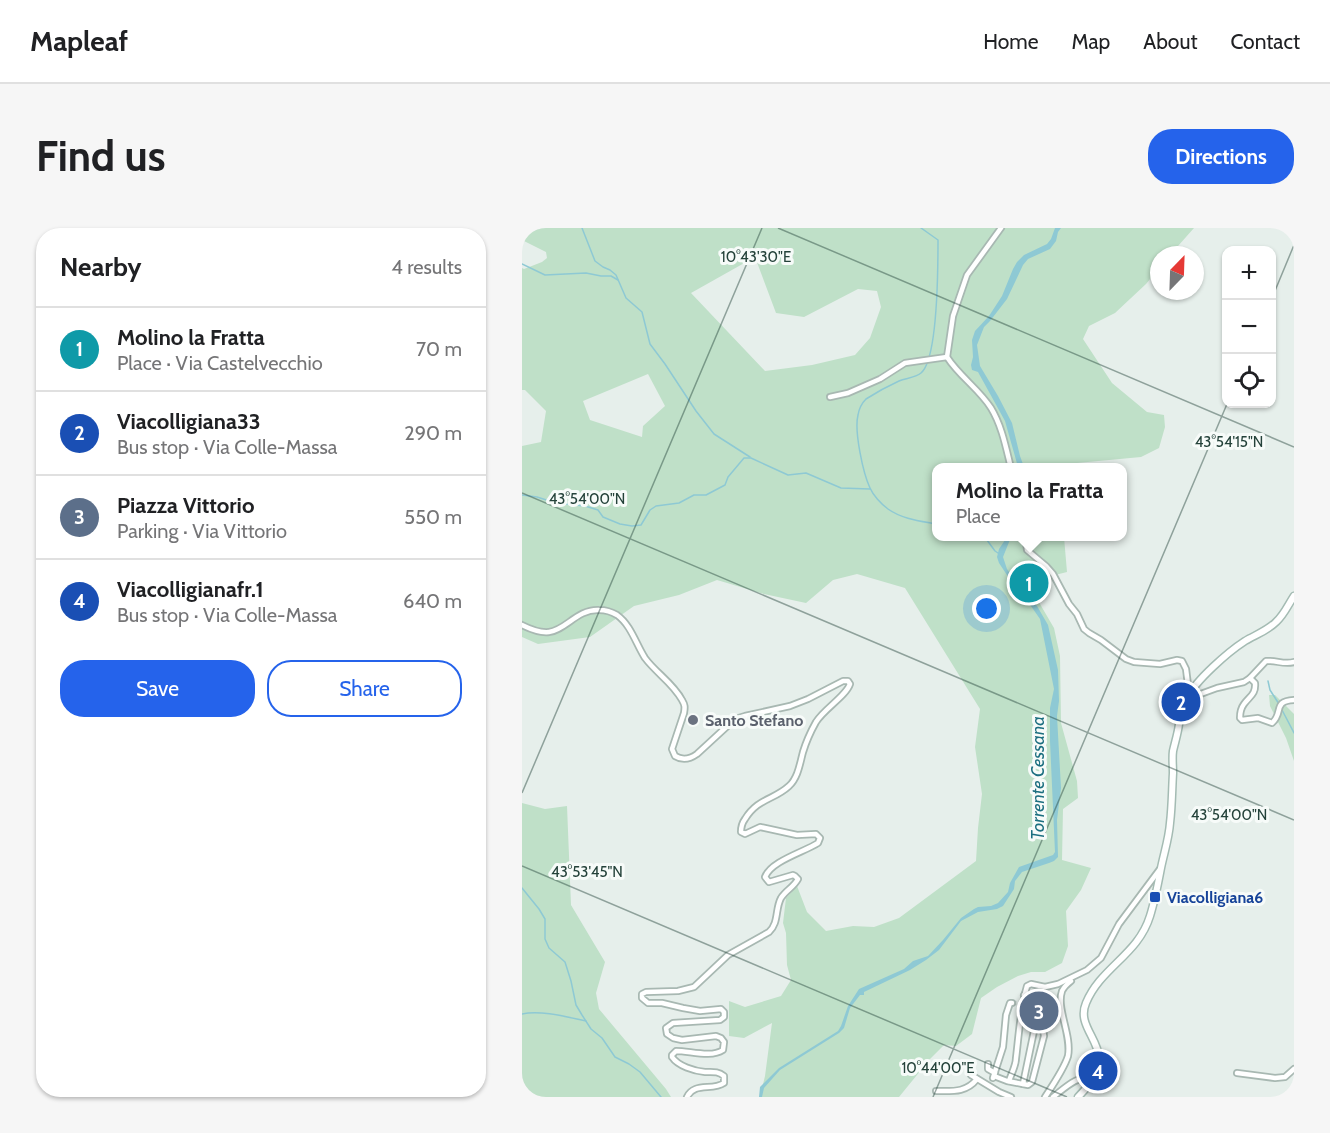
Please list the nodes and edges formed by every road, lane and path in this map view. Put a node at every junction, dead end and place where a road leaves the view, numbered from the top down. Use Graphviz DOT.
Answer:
graph roads {
  1 [pos="1001,228"];
  2 [pos="947,357"];
  3 [pos="830,397"];
  4 [pos="1010,463"];
  5 [pos="1026,541"];
  6 [pos="1294,596"];
  7 [pos="522,625"];
  8 [pos="1294,662"];
  9 [pos="1250,678"];
  10 [pos="1188,697"];
  11 [pos="1294,700"];
  12 [pos="1161,868"];
  13 [pos="1076,976"];
  14 [pos="1024,995"];
  15 [pos="1012,1003"];
  16 [pos="1038,1022"];
  17 [pos="1016,1060"];
  18 [pos="988,1064"];
  19 [pos="1027,1065"];
  20 [pos="1294,1069"];
  21 [pos="1237,1073"];
  22 [pos="971,1075"];
  23 [pos="994,1076"];
  24 [pos="1093,1078"];
  25 [pos="977,1079"];
  26 [pos="1009,1081"];
  27 [pos="1026,1085"];
  28 [pos="936,1091"];
  29 [pos="687,1097"];
  30 [pos="1011,1097"];
  31 [pos="1045,1097"];
  32 [pos="1053,1097"];
  33 [pos="1078,1097"];
  1 -- 2 [label="street"];
  2 -- 3 [label="street"];
  2 -- 4 [label="street"];
  5 -- 10 [label="street"];
  6 -- 10 [label="street"];
  7 -- 29 [label="street"];
  8 -- 9 [label="street"];
  9 -- 10 [label="street"];
  9 -- 11 [label="street"];
  10 -- 12 [label="street"];
  12 -- 13 [label="street"];
  12 -- 24 [label="street"];
  13 -- 14 [label="street"];
  13 -- 31 [label="street"];
  14 -- 16 [label="street"];
  14 -- 17 [label="street"];
  15 -- 23 [label="street"];
  16 -- 19 [label="street"];
  16 -- 27 [label="street"];
  17 -- 19 [label="street"];
  17 -- 26 [label="street"];
  18 -- 23 [label="street"];
  19 -- 27 [label="street"];
  20 -- 21 [label="street"];
  22 -- 25 [label="street"];
  23 -- 26 [label="street"];
  24 -- 32 [label="street"];
  24 -- 33 [label="street"];
  25 -- 28 [label="street"];
  25 -- 30 [label="street"];
  26 -- 27 [label="street"];
}
